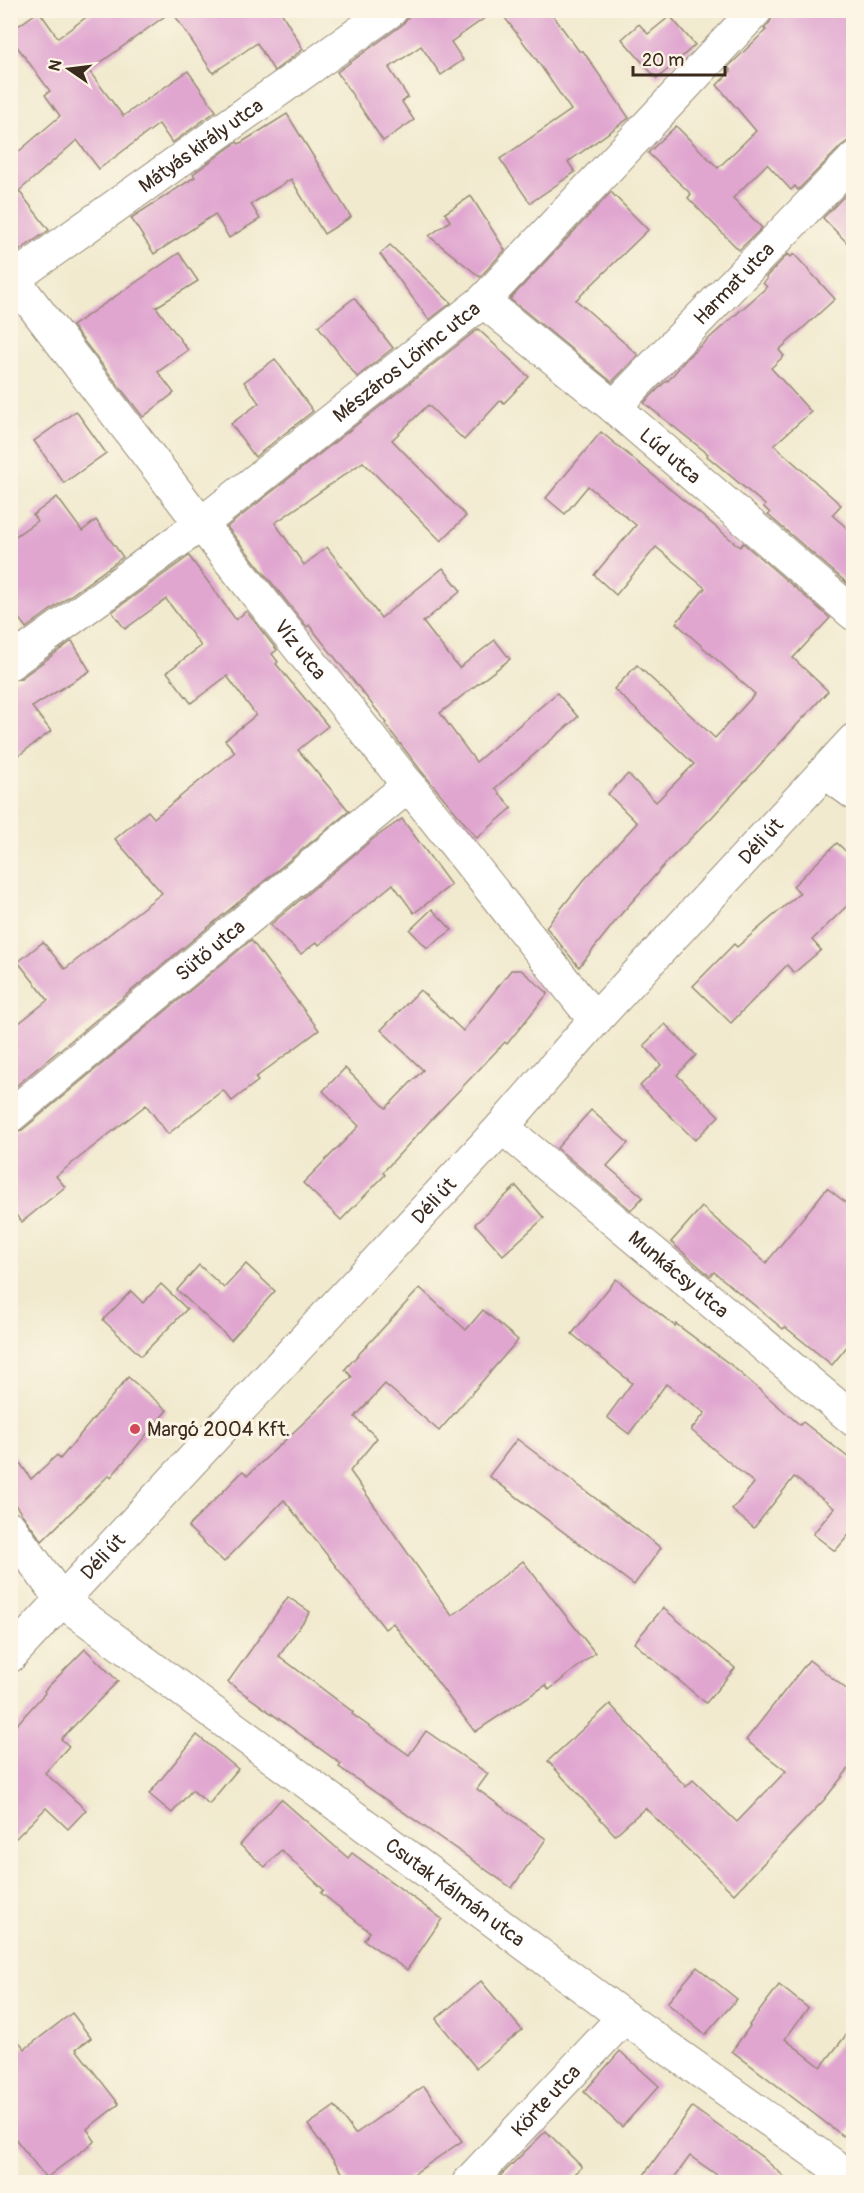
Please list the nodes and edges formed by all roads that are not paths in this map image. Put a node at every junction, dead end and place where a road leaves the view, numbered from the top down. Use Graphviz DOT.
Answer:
graph roads {
  1 [pos="391,10"];
  2 [pos="756,10"];
  3 [pos="854,159"];
  4 [pos="11,278"];
  5 [pos="483,301"];
  6 [pos="614,407"];
  7 [pos="201,524"];
  8 [pos="854,614"];
  9 [pos="10,663"];
  10 [pos="854,740"];
  11 [pos="825,772"];
  12 [pos="409,785"];
  13 [pos="854,794"];
  14 [pos="595,1020"];
  15 [pos="10,1116"];
  16 [pos="502,1127"];
  17 [pos="854,1420"];
  18 [pos="10,1528"];
  19 [pos="62,1601"];
  20 [pos="10,1656"];
  21 [pos="624,2017"];
  22 [pos="854,2180"];
  23 [pos="468,2182"];
  1 -- 4 [label="street, Mátyás király utca"];
  2 -- 5 [label="street, Mészáros Lőrinc utca"];
  3 -- 6 [label="street, Harmat utca"];
  4 -- 7 [label="street, Víz utca"];
  5 -- 6 [label="street, Lúd utca"];
  5 -- 7 [label="street, Mészáros Lőrinc utca"];
  6 -- 8 [label="street, Lúd utca"];
  7 -- 9 [label="street, Mészáros Lőrinc utca"];
  7 -- 12 [label="street, Víz utca"];
  10 -- 11 [label="street, Déli út"];
  11 -- 13 [label="street"];
  11 -- 14 [label="street, Déli út"];
  12 -- 14 [label="street, Víz utca"];
  12 -- 15 [label="street, Sütő utca"];
  14 -- 16 [label="street, Déli út"];
  16 -- 17 [label="street, Munkácsy utca"];
  16 -- 19 [label="street, Déli út"];
  18 -- 19 [label="street, Csutak Kálmán utca"];
  19 -- 20 [label="street, Déli út"];
  19 -- 21 [label="street, Csutak Kálmán utca"];
  21 -- 22 [label="street, Csutak Kálmán utca"];
  21 -- 23 [label="street, Körte utca"];
}
